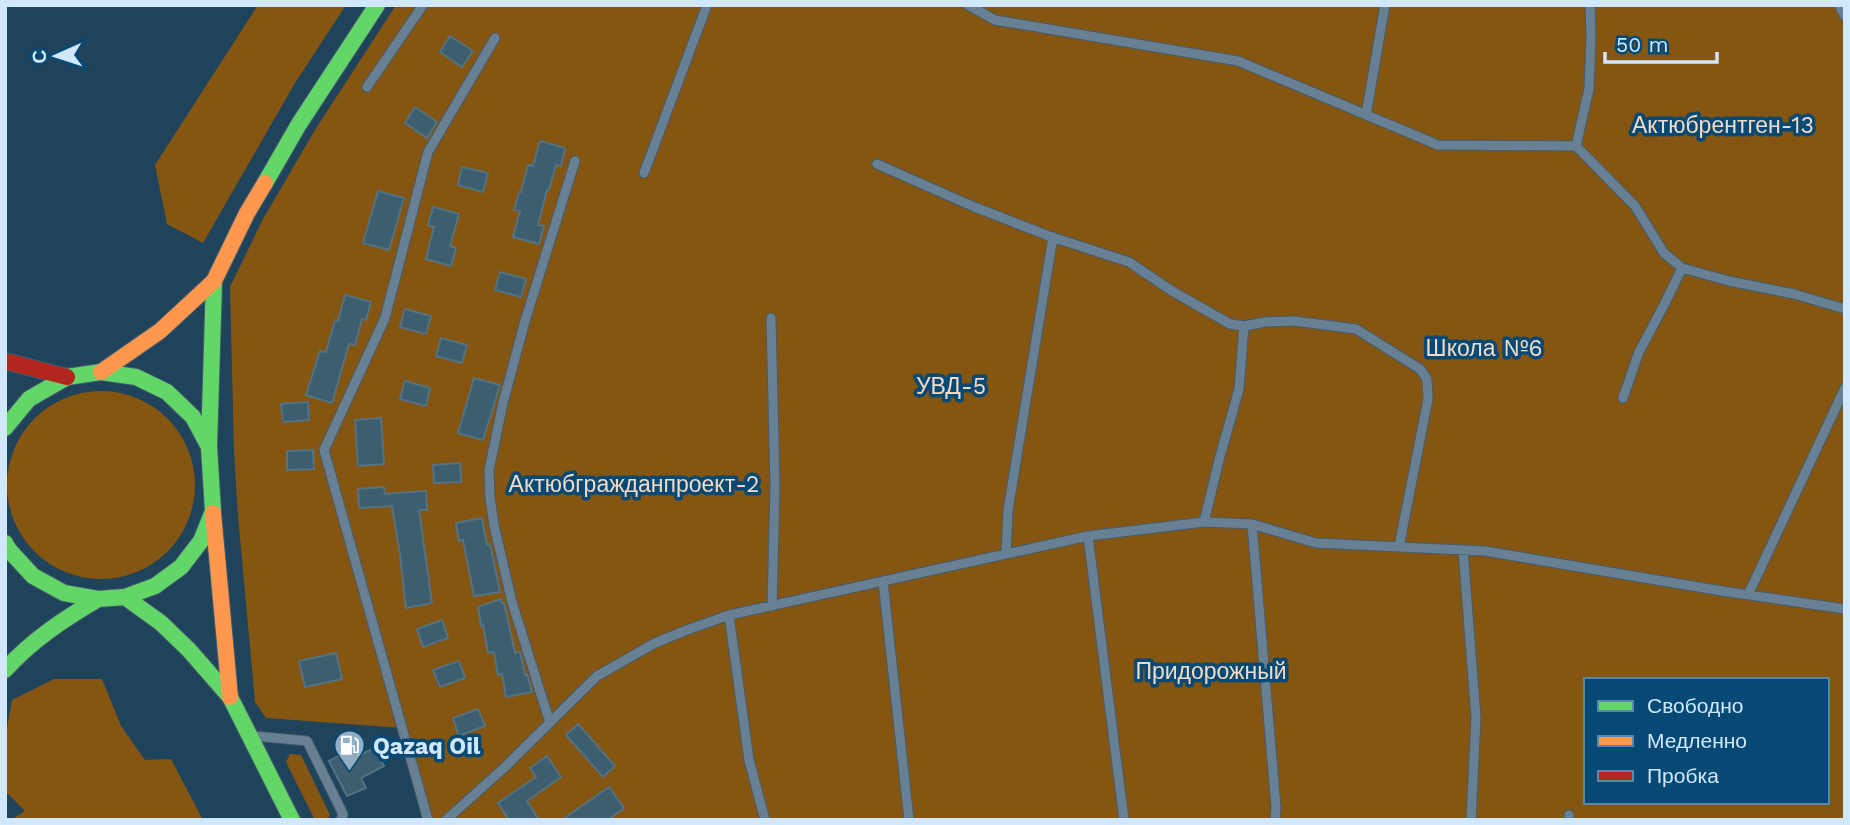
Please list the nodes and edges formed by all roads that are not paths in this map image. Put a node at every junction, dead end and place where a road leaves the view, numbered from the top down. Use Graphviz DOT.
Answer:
graph roads {
  1 [pos="377,5"];
  2 [pos="423,5"];
  3 [pos="707,5"];
  4 [pos="968,5"];
  5 [pos="1385,5"];
  6 [pos="1590,5"];
  7 [pos="1839,5"];
  8 [pos="1845,16"];
  9 [pos="495,38"];
  10 [pos="367,88"];
  11 [pos="1366,115"];
  12 [pos="1576,146"];
  13 [pos="575,161"];
  14 [pos="877,164"];
  15 [pos="644,173"];
  16 [pos="1053,237"];
  17 [pos="1682,268"];
  18 [pos="214,281"];
  19 [pos="1845,309"];
  20 [pos="771,318"];
  21 [pos="1244,326"];
  22 [pos="5,361"];
  23 [pos="101,372"];
  24 [pos="67,377"];
  25 [pos="1845,388"];
  26 [pos="1623,398"];
  27 [pos="5,428"];
  28 [pos="209,447"];
  29 [pos="213,511"];
  30 [pos="1204,522"];
  31 [pos="1252,524"];
  32 [pos="1088,536"];
  33 [pos="5,543"];
  34 [pos="1399,547"];
  35 [pos="1463,550"];
  36 [pos="1006,554"];
  37 [pos="883,581"];
  38 [pos="1748,595"];
  39 [pos="125,597"];
  40 [pos="98,599"];
  41 [pos="772,606"];
  42 [pos="1845,609"];
  43 [pos="729,615"];
  44 [pos="5,670"];
  45 [pos="230,697"];
  46 [pos="550,723"];
  47 [pos="249,736"];
  48 [pos="292,820"];
  49 [pos="341,820"];
  50 [pos="428,820"];
  51 [pos="446,820"];
  52 [pos="765,820"];
  53 [pos="909,820"];
  54 [pos="1124,820"];
  55 [pos="1275,820"];
  56 [pos="1471,820"];
  1 -- 18 [label="main road"];
  2 -- 10 [label="lane"];
  3 -- 15 [label="lane"];
  4 -- 11 [label="lane"];
  5 -- 11 [label="lane"];
  6 -- 12 [label="lane"];
  7 -- 8 [label="lane"];
  9 -- 50 [label="lane"];
  11 -- 12 [label="lane"];
  12 -- 17 [label="lane"];
  13 -- 46 [label="lane"];
  14 -- 16 [label="lane"];
  16 -- 21 [label="lane"];
  16 -- 36 [label="lane"];
  17 -- 19 [label="lane"];
  17 -- 26 [label="lane"];
  18 -- 23 [label="main road"];
  18 -- 28 [label="main road"];
  20 -- 41 [label="lane"];
  21 -- 30 [label="lane"];
  21 -- 34 [label="lane"];
  22 -- 24 [label="main road"];
  23 -- 24 [label="main road"];
  23 -- 28 [label="main road"];
  24 -- 27 [label="main road"];
  25 -- 38 [label="lane"];
  28 -- 29 [label="main road"];
  29 -- 39 [label="main road"];
  29 -- 45 [label="main road"];
  30 -- 31 [label="lane"];
  30 -- 32 [label="lane"];
  31 -- 34 [label="lane"];
  31 -- 55 [label="lane"];
  32 -- 36 [label="lane"];
  32 -- 54 [label="lane"];
  33 -- 40 [label="main road"];
  34 -- 35 [label="lane"];
  35 -- 38 [label="lane"];
  35 -- 56 [label="lane"];
  36 -- 37 [label="lane"];
  37 -- 41 [label="lane"];
  37 -- 53 [label="lane"];
  38 -- 42 [label="lane"];
  39 -- 40 [label="main road"];
  39 -- 45 [label="main road"];
  40 -- 44 [label="main road"];
  41 -- 43 [label="lane"];
  43 -- 46 [label="lane"];
  43 -- 52 [label="lane"];
  45 -- 47 [label="main road"];
  46 -- 51 [label="lane"];
  47 -- 48 [label="main road"];
  47 -- 49 [label="lane"];
}
